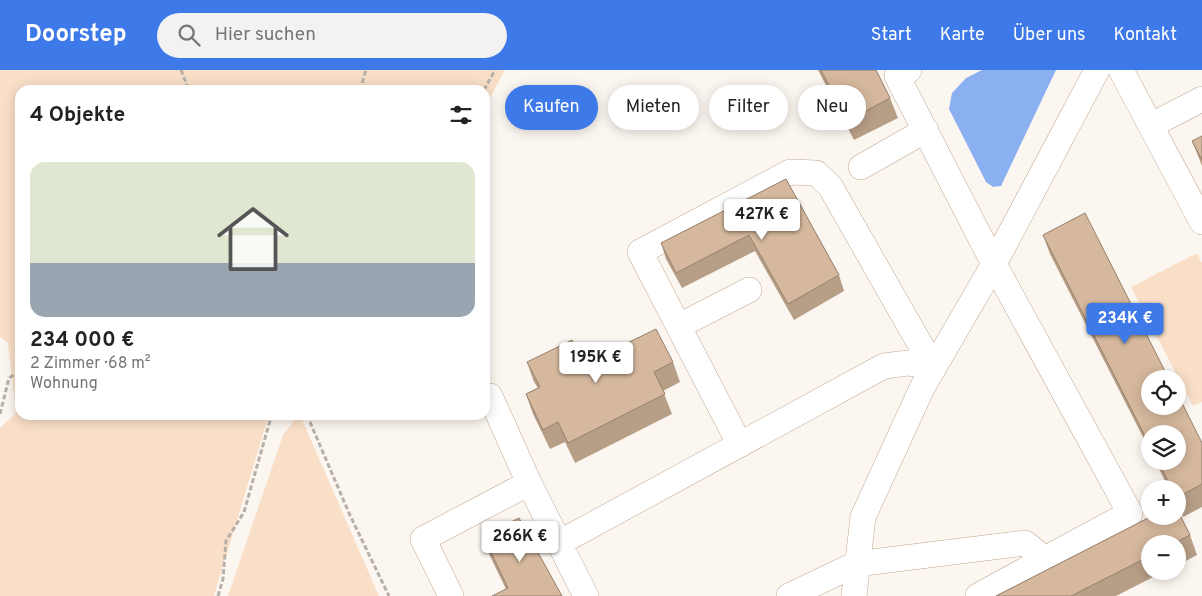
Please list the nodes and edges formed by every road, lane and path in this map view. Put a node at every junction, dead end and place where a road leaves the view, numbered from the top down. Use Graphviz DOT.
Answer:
graph roads {
  1 [pos="181,70"];
  2 [pos="366,70"];
  3 [pos="495,70"];
  4 [pos="909,70"];
  5 [pos="1097,70"];
  6 [pos="1121,70"];
  7 [pos="187,85"];
  8 [pos="362,85"];
  9 [pos="487,85"];
  10 [pos="1202,99"];
  11 [pos="1152,125"];
  12 [pos="926,130"];
  13 [pos="861,167"];
  14 [pos="1202,222"];
  15 [pos="994,264"];
  16 [pos="749,290"];
  17 [pos="678,326"];
  18 [pos="933,367"];
  19 [pos="15,374"];
  20 [pos="490,396"];
  21 [pos="0,414"];
  22 [pos="270,420"];
  23 [pos="309,420"];
  24 [pos="740,445"];
  25 [pos="528,483"];
  26 [pos="559,543"];
  27 [pos="1045,559"];
  28 [pos="856,564"];
  29 [pos="218,596"];
  30 [pos="388,596"];
  31 [pos="451,596"];
  32 [pos="586,596"];
  33 [pos="790,596"];
  34 [pos="854,596"];
  35 [pos="978,596"];
  1 -- 7 [label="path"];
  2 -- 8 [label="path"];
  3 -- 9 [label="path"];
  4 -- 12 [label="lane"];
  5 -- 15 [label="lane"];
  6 -- 11 [label="lane"];
  10 -- 11 [label="lane"];
  11 -- 14 [label="lane"];
  12 -- 13 [label="lane"];
  12 -- 15 [label="lane"];
  15 -- 18 [label="lane"];
  15 -- 27 [label="lane"];
  16 -- 17 [label="lane"];
  17 -- 18 [label="lane"];
  17 -- 24 [label="lane"];
  18 -- 24 [label="lane"];
  18 -- 28 [label="lane"];
  19 -- 21 [label="path"];
  20 -- 25 [label="lane"];
  22 -- 29 [label="path"];
  23 -- 30 [label="path"];
  24 -- 26 [label="lane"];
  25 -- 26 [label="lane"];
  25 -- 31 [label="lane"];
  26 -- 32 [label="lane"];
  27 -- 28 [label="lane"];
  27 -- 35 [label="lane"];
  28 -- 33 [label="lane"];
  28 -- 34 [label="lane"];
}
